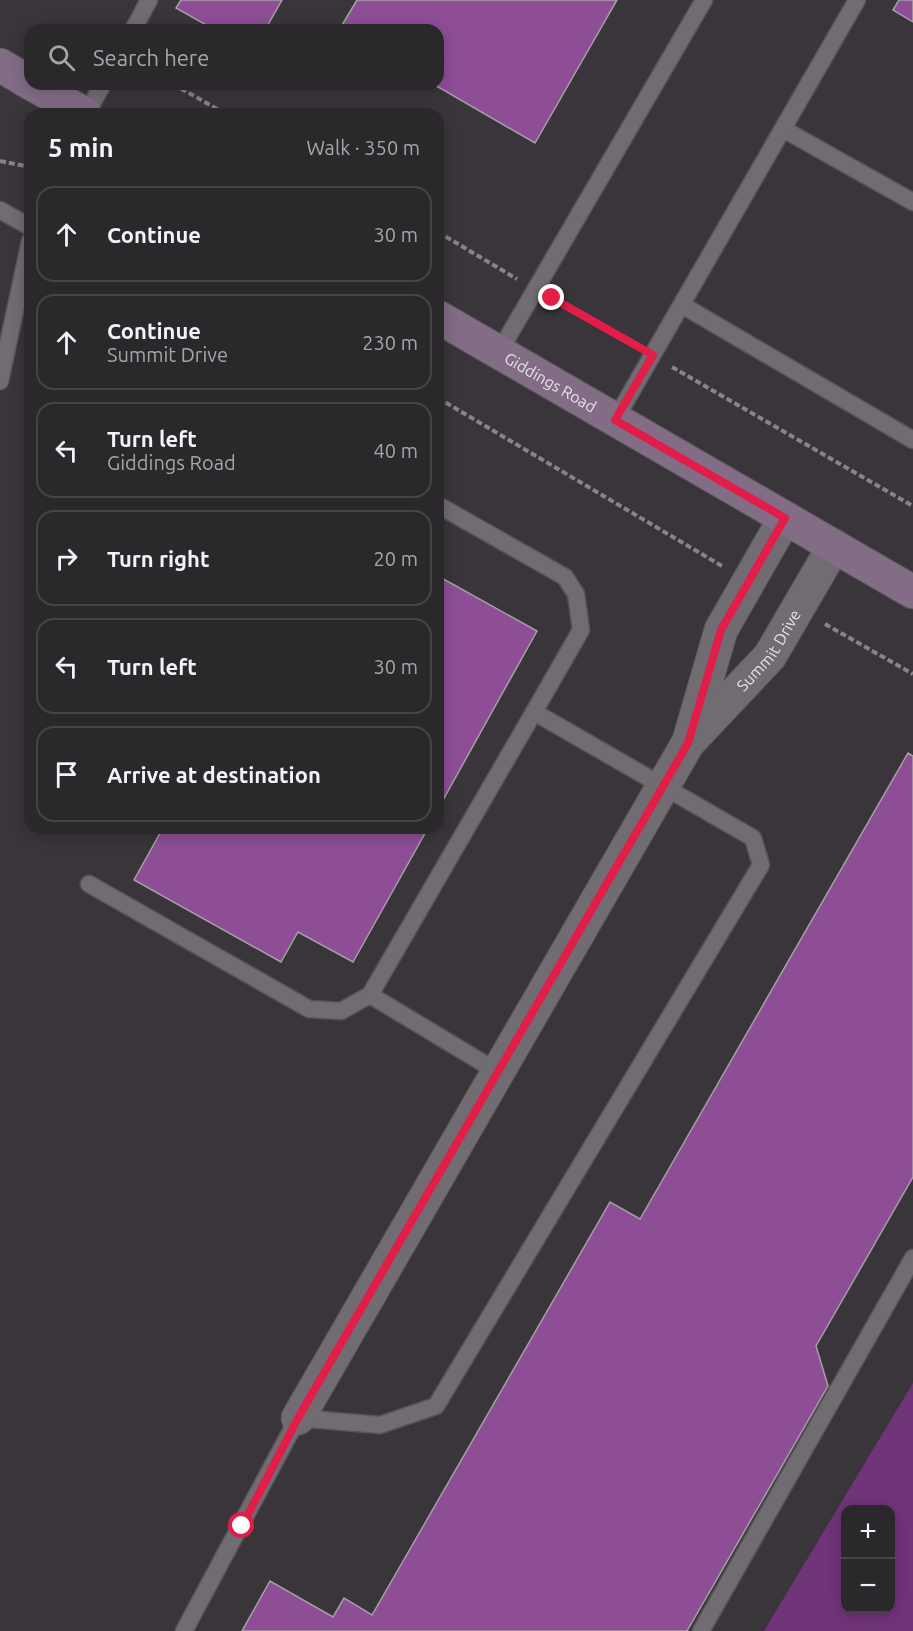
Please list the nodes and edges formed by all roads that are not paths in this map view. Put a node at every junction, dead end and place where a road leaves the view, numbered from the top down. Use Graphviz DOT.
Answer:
graph roads {
  1 [pos="149,0"];
  2 [pos="704,0"];
  3 [pos="857,0"];
  4 [pos="136,24"];
  5 [pos="0,65"];
  6 [pos="24,79"];
  7 [pos="43,90"];
  8 [pos="100,90"];
  9 [pos="75,108"];
  10 [pos="89,108"];
  11 [pos="783,129"];
  12 [pos="913,202"];
  13 [pos="0,210"];
  14 [pos="24,224"];
  15 [pos="24,269"];
  16 [pos="682,305"];
  17 [pos="444,320"];
  18 [pos="499,352"];
  19 [pos="0,381"];
  20 [pos="615,420"];
  21 [pos="913,440"];
  22 [pos="444,508"];
  23 [pos="785,518"];
  24 [pos="834,546"];
  25 [pos="913,592"];
  26 [pos="534,712"];
  27 [pos="688,743"];
  28 [pos="662,788"];
  29 [pos="89,884"];
  30 [pos="370,995"];
  31 [pos="498,1072"];
  32 [pos="913,1258"];
  33 [pos="298,1418"];
  34 [pos="184,1631"];
  35 [pos="701,1631"];
  1 -- 4 [label="lane"];
  2 -- 18 [label="lane"];
  3 -- 11 [label="lane"];
  5 -- 6 [label="street"];
  7 -- 9 [label="street"];
  8 -- 10 [label="lane"];
  11 -- 12 [label="lane"];
  11 -- 16 [label="lane"];
  13 -- 14 [label="lane"];
  15 -- 19 [label="lane"];
  16 -- 20 [label="lane"];
  16 -- 21 [label="lane"];
  17 -- 18 [label="street, Giddings Road"];
  18 -- 20 [label="street, Giddings Road"];
  20 -- 23 [label="street, Giddings Road"];
  22 -- 26 [label="lane"];
  23 -- 24 [label="street, Giddings Road"];
  23 -- 27 [label="street, Summit Drive"];
  24 -- 25 [label="street, Giddings Road"];
  24 -- 27 [label="street, Summit Drive"];
  26 -- 28 [label="lane"];
  26 -- 30 [label="lane"];
  27 -- 28 [label="street, Summit Drive"];
  28 -- 31 [label="street, Summit Drive"];
  28 -- 33 [label="lane"];
  29 -- 30 [label="lane"];
  30 -- 31 [label="lane"];
  31 -- 33 [label="street, Summit Drive"];
  32 -- 35 [label="lane"];
  33 -- 34 [label="lane"];
}
